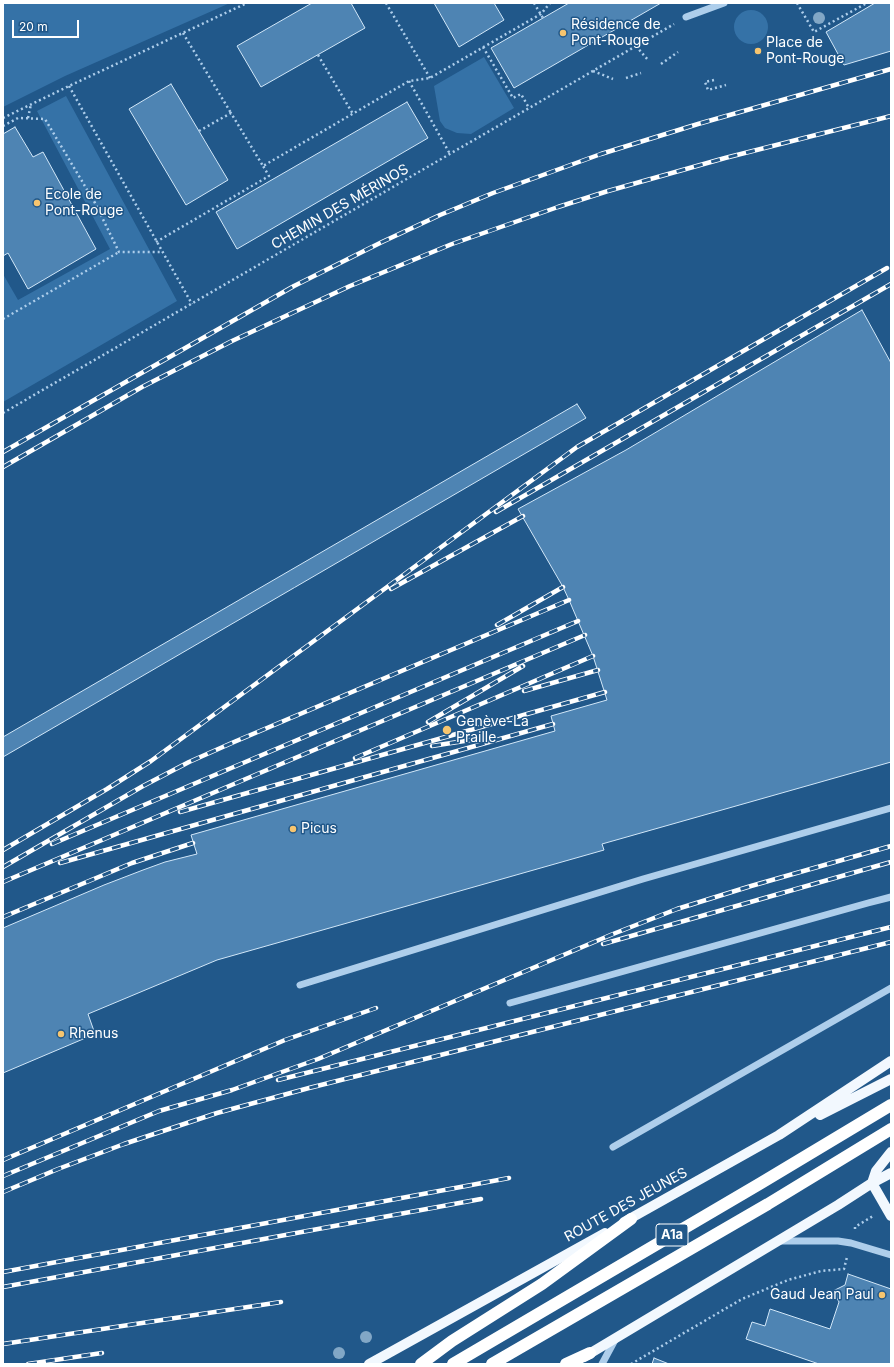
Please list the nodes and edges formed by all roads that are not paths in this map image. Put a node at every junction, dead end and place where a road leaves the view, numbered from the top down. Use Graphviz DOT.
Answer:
graph roads {
  1 [pos="724,3"];
  2 [pos="686,17"];
  3 [pos="891,808"];
  4 [pos="891,897"];
  5 [pos="300,985"];
  6 [pos="891,988"];
  7 [pos="510,1003"];
  8 [pos="891,1061"];
  9 [pos="891,1079"];
  10 [pos="891,1105"];
  11 [pos="891,1129"];
  12 [pos="779,1135"];
  13 [pos="613,1147"];
  14 [pos="891,1152"];
  15 [pos="891,1173"];
  16 [pos="872,1183"];
  17 [pos="888,1211"];
  18 [pos="631,1219"];
  19 [pos="778,1241"];
  20 [pos="891,1255"];
  21 [pos="617,1337"];
  22 [pos="590,1353"];
  23 [pos="369,1364"];
  24 [pos="420,1364"];
  25 [pos="452,1364"];
  26 [pos="492,1364"];
  27 [pos="566,1364"];
  28 [pos="574,1364"];
  29 [pos="602,1364"];
  1 -- 2 [label="street"];
  3 -- 5 [label="street"];
  4 -- 7 [label="street"];
  6 -- 13 [label="street"];
  8 -- 12 [label="main road, ROUTE DES JEUNES"];
  9 -- 12 [label="main road"];
  10 -- 25 [label="highway, A1a"];
  11 -- 26 [label="highway"];
  12 -- 18 [label="main road, ROUTE DES JEUNES"];
  14 -- 16 [label="main road"];
  15 -- 16 [label="main road"];
  16 -- 17 [label="main road"];
  16 -- 19 [label="main road"];
  18 -- 23 [label="main road, ROUTE DES JEUNES"];
  18 -- 24 [label="highway"];
  19 -- 20 [label="street"];
  19 -- 21 [label="main road"];
  21 -- 22 [label="main road"];
  21 -- 29 [label="street"];
  22 -- 27 [label="highway"];
  22 -- 28 [label="main road"];
}
